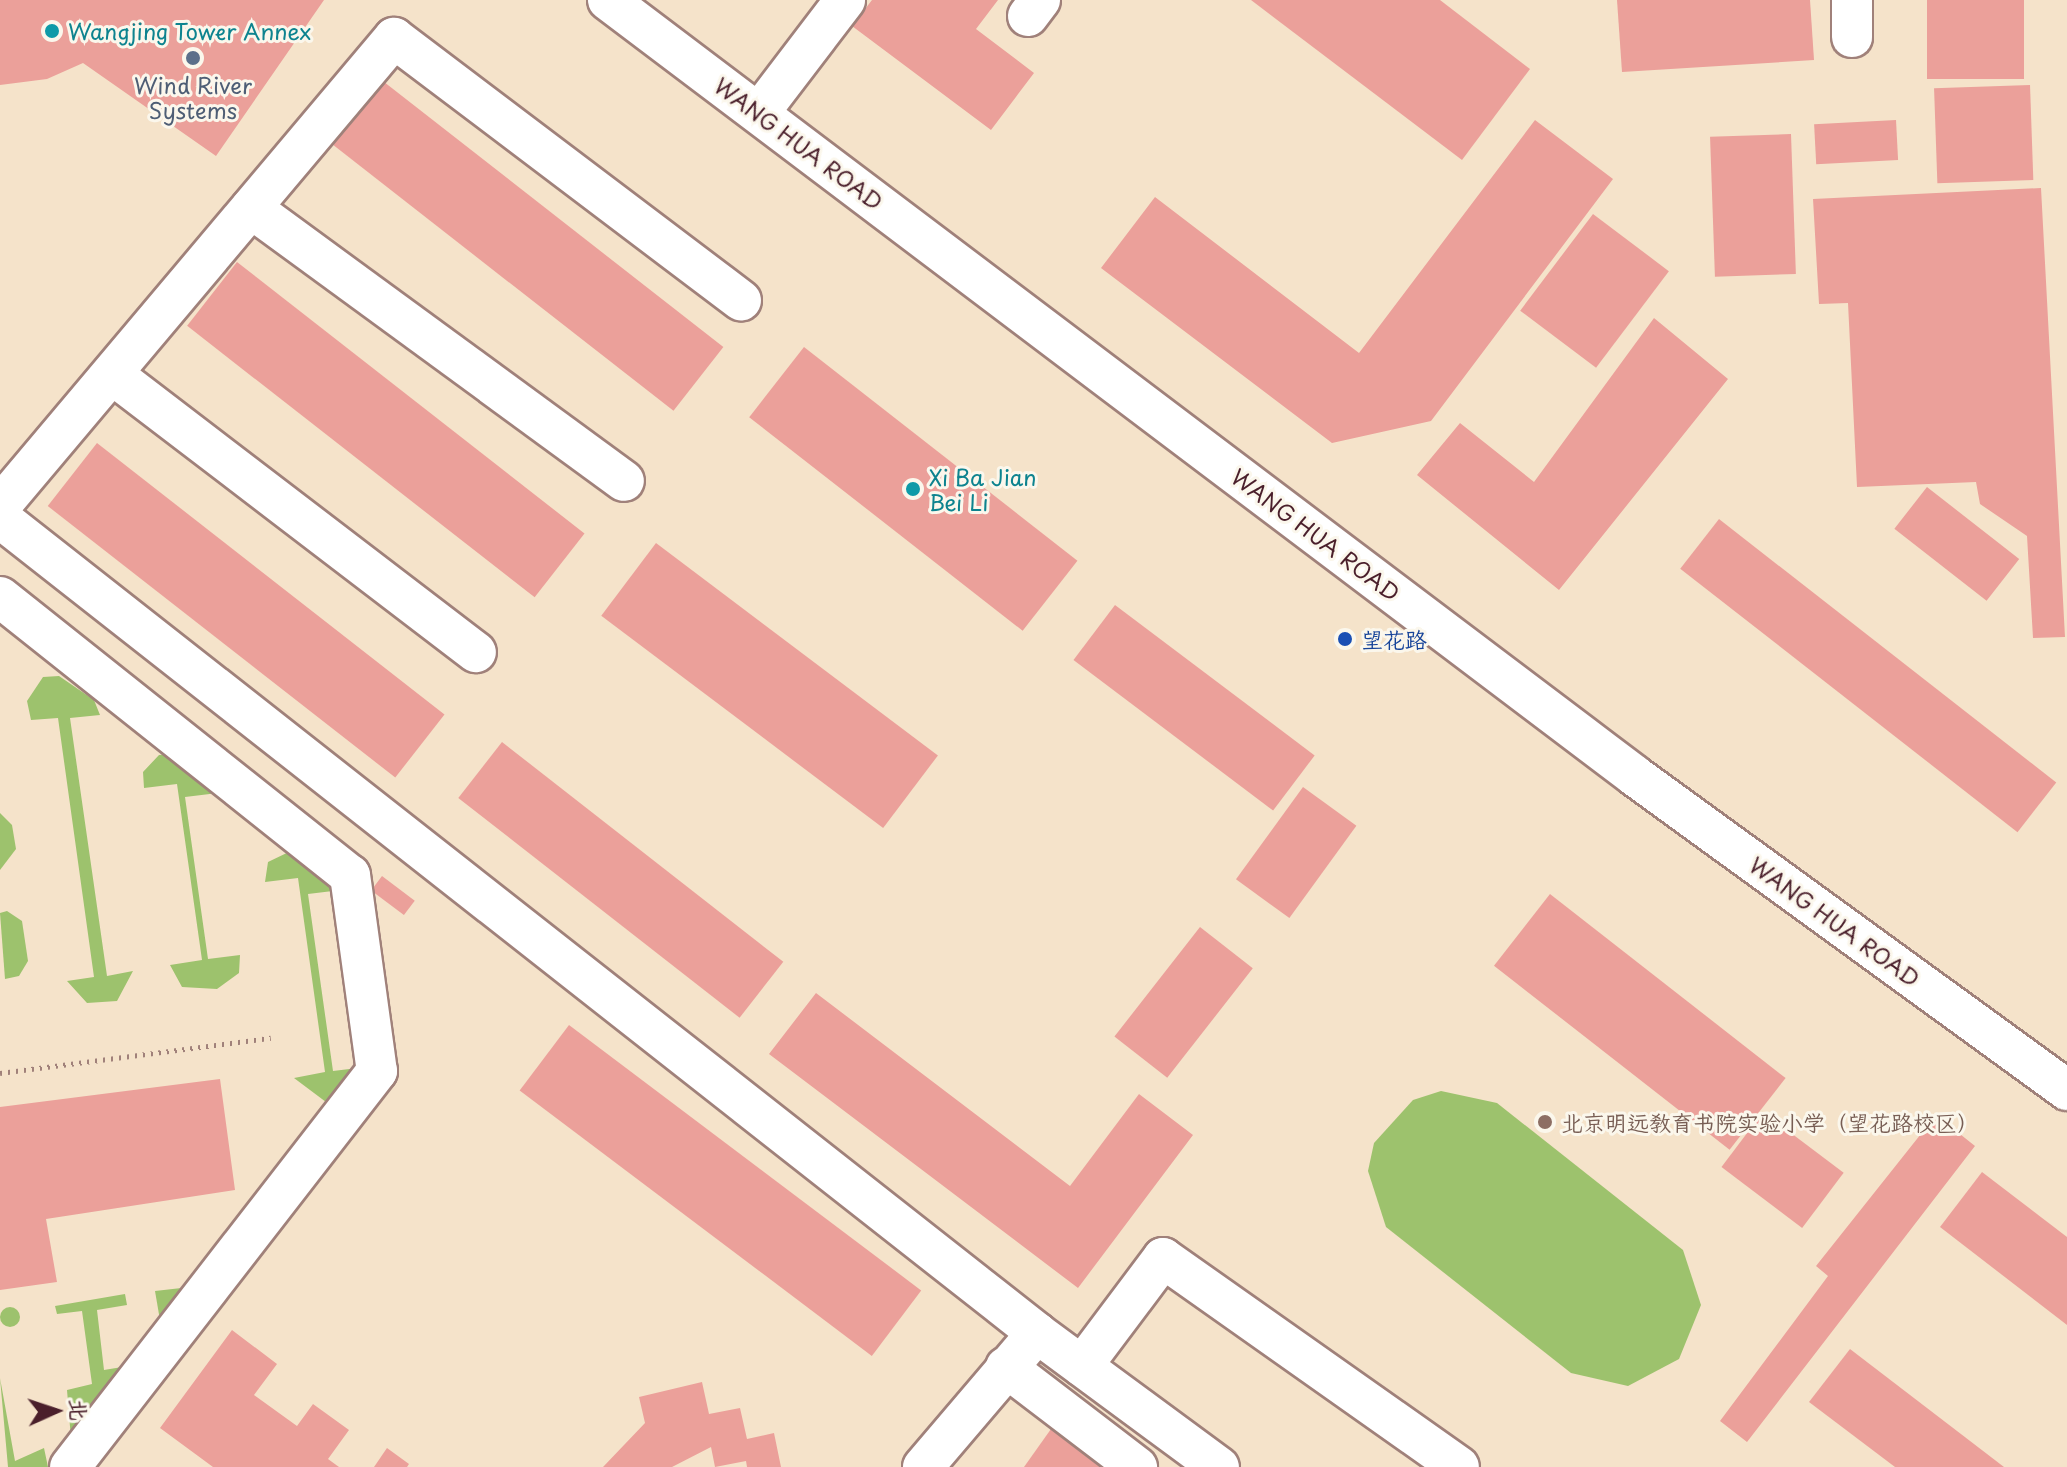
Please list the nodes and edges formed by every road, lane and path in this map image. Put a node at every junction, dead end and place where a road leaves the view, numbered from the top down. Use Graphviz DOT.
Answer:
graph roads {
  1 [pos="608,0"];
  2 [pos="845,0"];
  3 [pos="759,113"];
  4 [pos="251,208"];
  5 [pos="741,300"];
  6 [pos="112,374"];
  7 [pos="624,481"];
  8 [pos="0,506"];
  9 [pos="0,518"];
  10 [pos="0,597"];
  11 [pos="476,652"];
  12 [pos="271,1038"];
  13 [pos="0,1073"];
  14 [pos="2067,1090"];
  15 [pos="1037,1333"];
  16 [pos="1082,1366"];
  17 [pos="1006,1367"];
  18 [pos="70,1467"];
  19 [pos="923,1467"];
  20 [pos="1137,1467"];
  21 [pos="1219,1467"];
  22 [pos="1459,1467"];
  1 -- 3 [label="street, WANG HUA ROAD"];
  2 -- 3 [label="street"];
  3 -- 14 [label="street, WANG HUA ROAD"];
  4 -- 5 [label="street"];
  4 -- 6 [label="street"];
  4 -- 7 [label="street"];
  6 -- 8 [label="street"];
  6 -- 11 [label="street"];
  9 -- 15 [label="street"];
  10 -- 18 [label="street"];
  12 -- 13 [label="path"];
  15 -- 16 [label="street"];
  15 -- 17 [label="street"];
  16 -- 21 [label="street"];
  16 -- 22 [label="street"];
  17 -- 19 [label="street"];
  17 -- 20 [label="street"];
}
